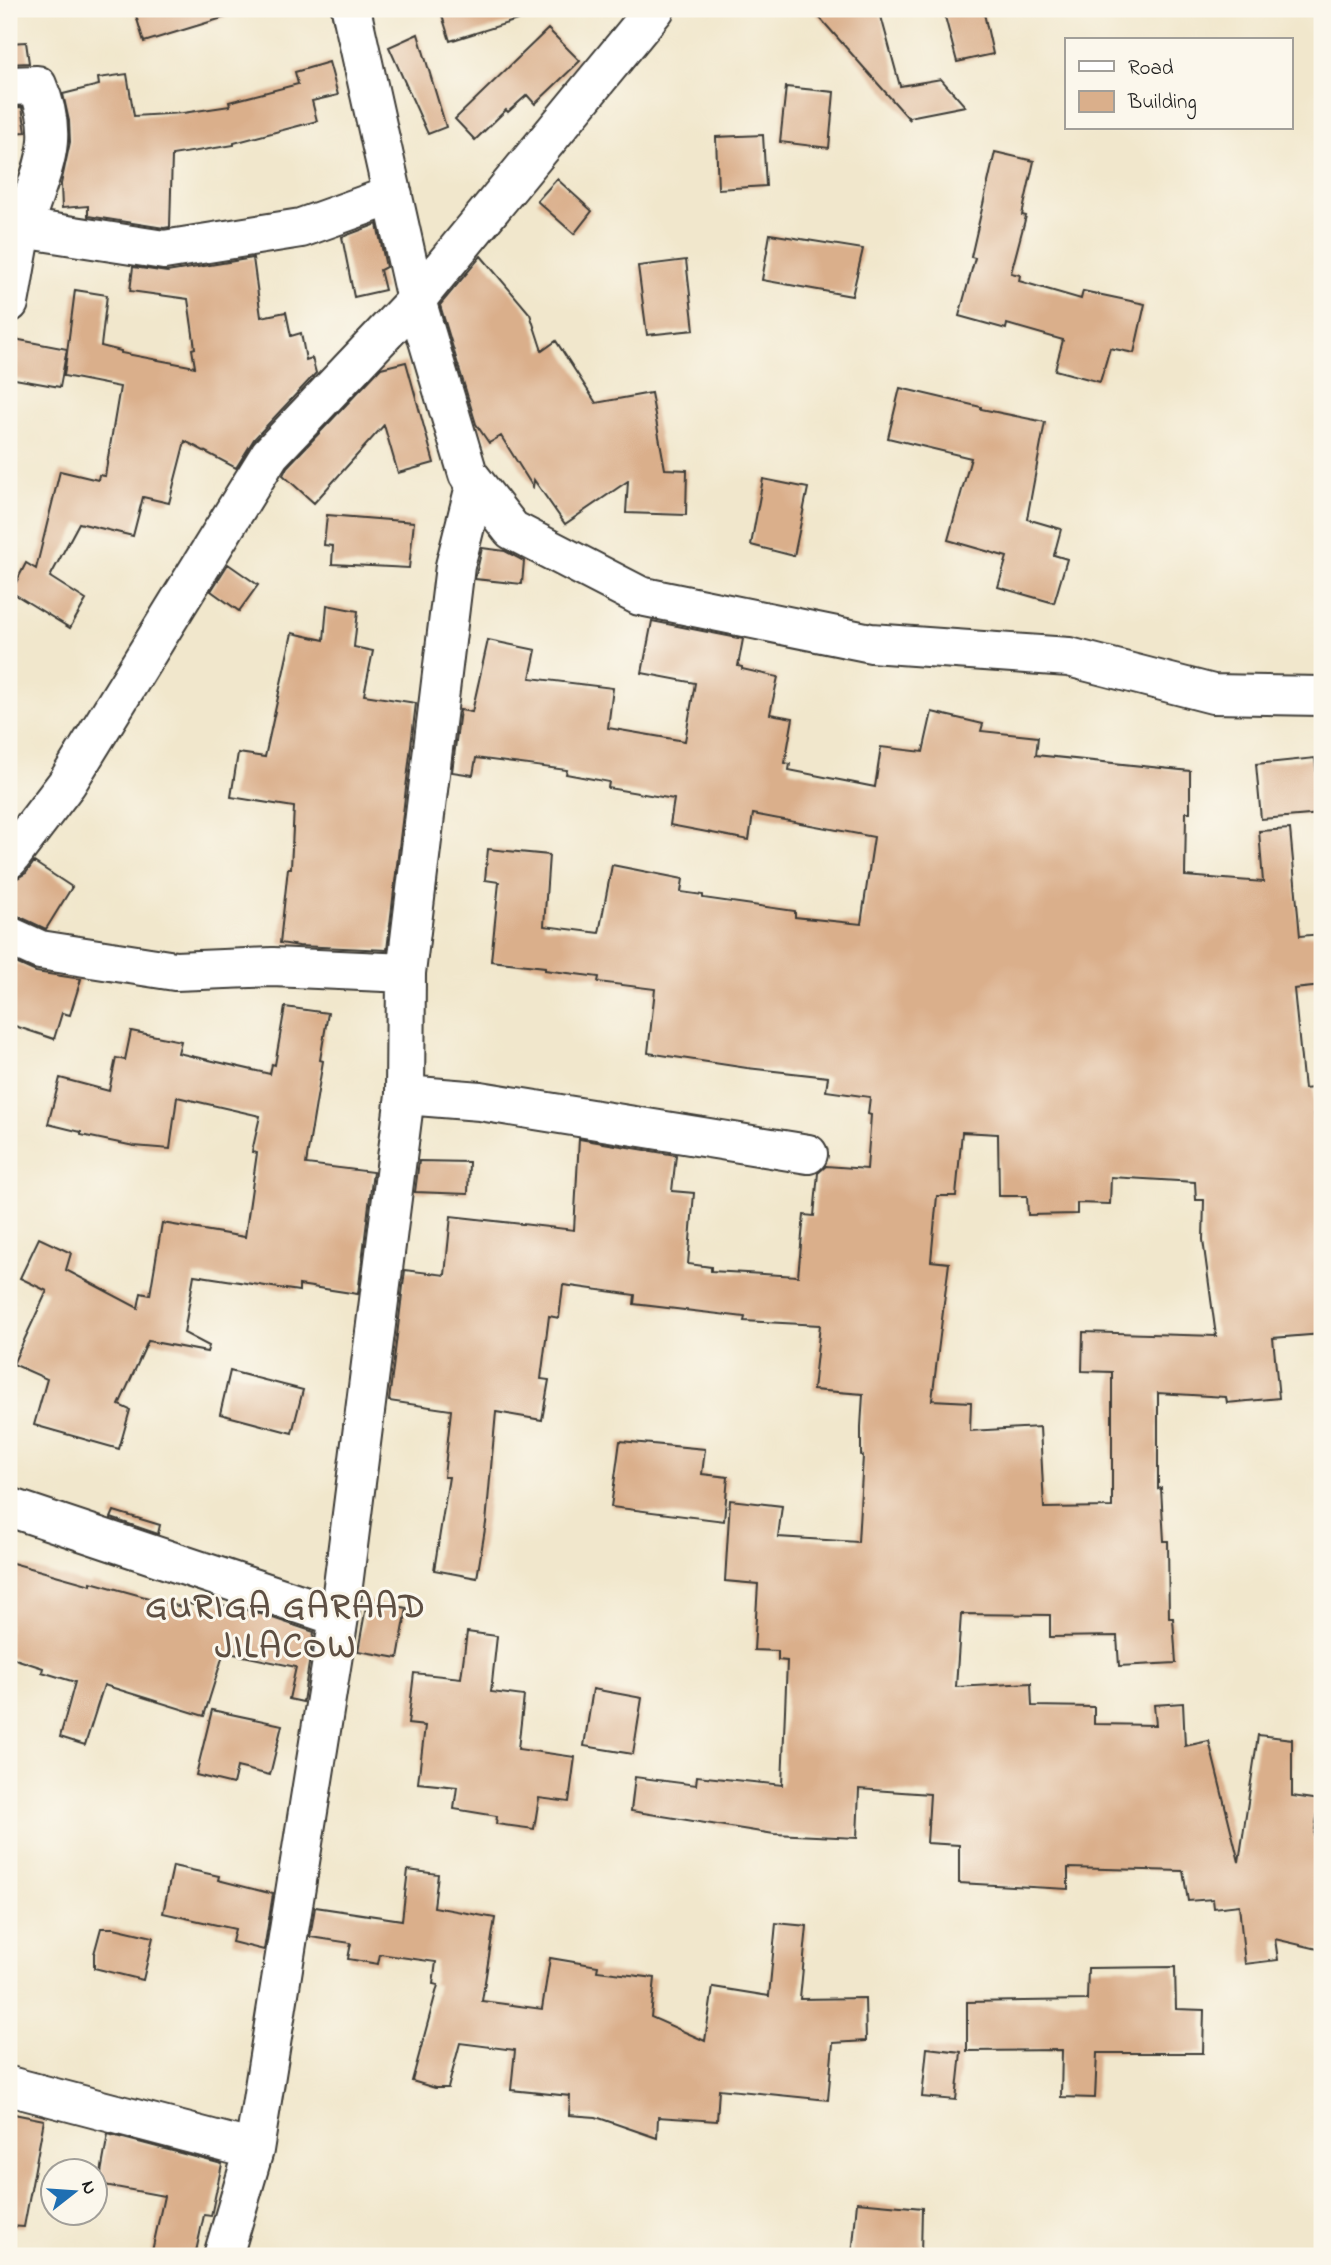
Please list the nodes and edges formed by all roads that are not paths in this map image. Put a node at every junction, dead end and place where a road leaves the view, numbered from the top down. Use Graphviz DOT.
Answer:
graph roads {
  1 [pos="351,9"];
  2 [pos="655,9"];
  3 [pos="9,86"];
  4 [pos="393,195"];
  5 [pos="16,227"];
  6 [pos="416,300"];
  7 [pos="9,303"];
  8 [pos="468,474"];
  9 [pos="1322,696"];
  10 [pos="9,859"];
  11 [pos="9,936"];
  12 [pos="406,973"];
  13 [pos="405,1095"];
  14 [pos="808,1154"];
  15 [pos="9,1507"];
  16 [pos="339,1617"];
  17 [pos="9,2086"];
  18 [pos="254,2150"];
  19 [pos="223,2256"];
  1 -- 4 [label="street"];
  2 -- 6 [label="street"];
  3 -- 5 [label="street"];
  4 -- 5 [label="street"];
  4 -- 6 [label="street"];
  5 -- 7 [label="street"];
  6 -- 8 [label="street"];
  6 -- 10 [label="street"];
  8 -- 9 [label="street"];
  8 -- 12 [label="street"];
  11 -- 12 [label="street"];
  12 -- 13 [label="street"];
  13 -- 14 [label="street"];
  13 -- 16 [label="street"];
  15 -- 16 [label="street"];
  16 -- 18 [label="street"];
  17 -- 18 [label="street"];
  18 -- 19 [label="street"];
}
